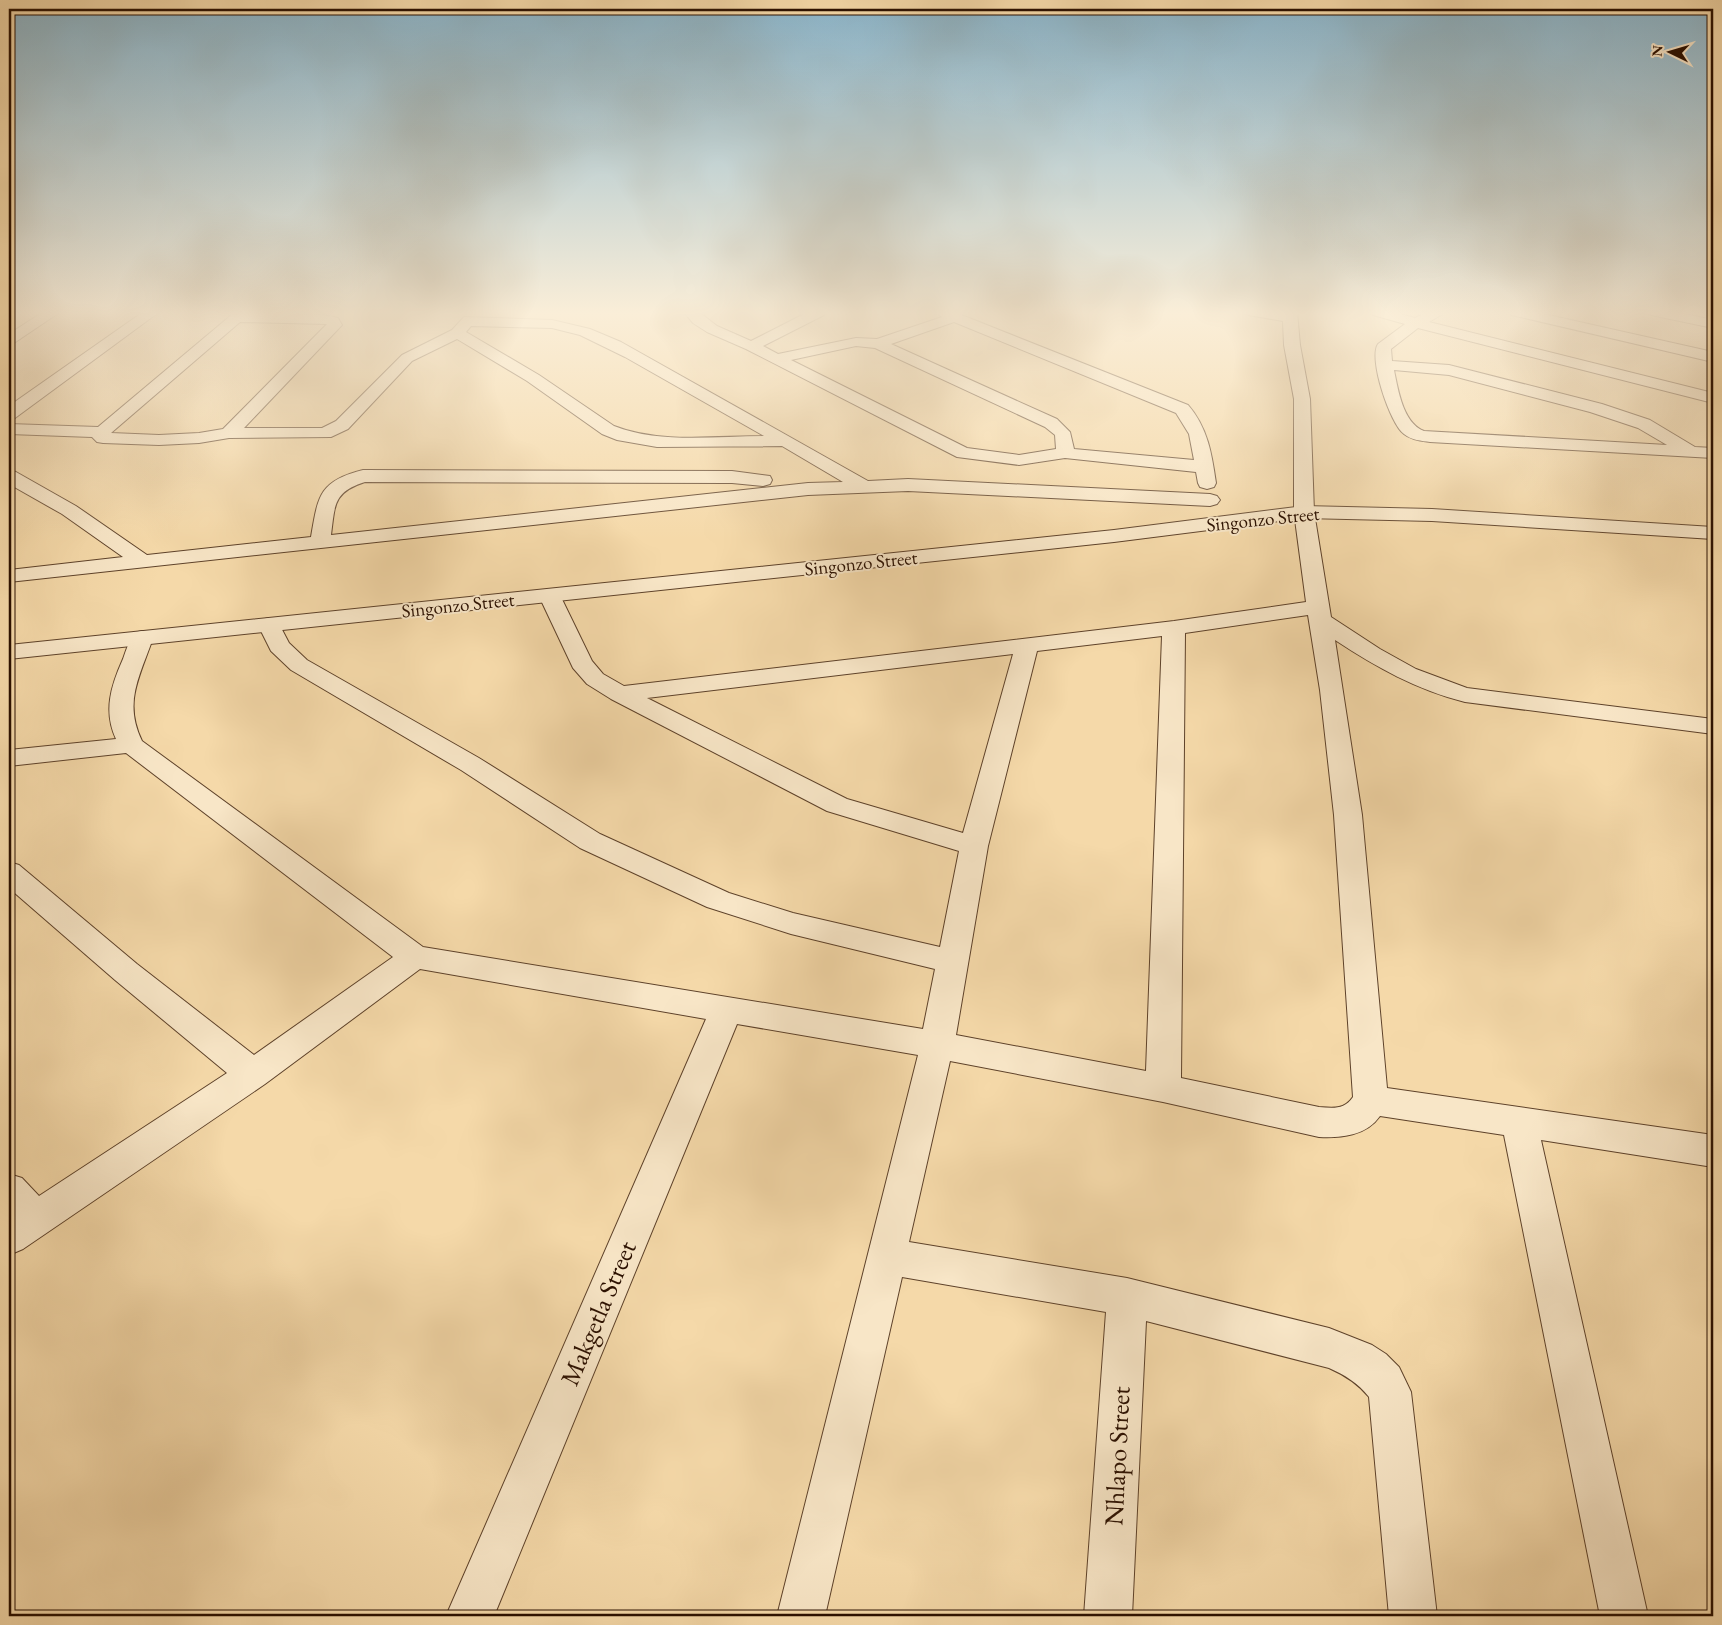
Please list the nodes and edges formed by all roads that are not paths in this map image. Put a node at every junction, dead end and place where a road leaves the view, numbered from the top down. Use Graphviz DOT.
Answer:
graph roads {
  1 [pos="46,388"];
  2 [pos="154,388"];
  3 [pos="274,388"];
  4 [pos="378,388"];
  5 [pos="547,388"];
  6 [pos="691,388"];
  7 [pos="825,388"];
  8 [pos="974,388"];
  9 [pos="1129,388"];
  10 [pos="1300,388"];
  11 [pos="1391,388"];
  12 [pos="1518,388"];
  13 [pos="1672,388"];
  14 [pos="1713,398"];
  15 [pos="9,414"];
  16 [pos="9,430"];
  17 [pos="102,432"];
  18 [pos="229,433"];
  19 [pos="786,441"];
  20 [pos="1692,452"];
  21 [pos="1065,453"];
  22 [pos="1713,453"];
  23 [pos="950,461"];
  24 [pos="1205,467"];
  25 [pos="9,476"];
  26 [pos="908,485"];
  27 [pos="863,486"];
  28 [pos="808,488"];
  29 [pos="1210,500"];
  30 [pos="1304,512"];
  31 [pos="1209,524"];
  32 [pos="1713,533"];
  33 [pos="320,541"];
  34 [pos="142,561"];
  35 [pos="9,576"];
  36 [pos="550,596"];
  37 [pos="1319,614"];
  38 [pos="269,625"];
  39 [pos="1174,628"];
  40 [pos="142,638"];
  41 [pos="1027,644"];
  42 [pos="9,652"];
  43 [pos="620,694"];
  44 [pos="1713,726"];
  45 [pos="131,745"];
  46 [pos="9,758"];
  47 [pos="974,846"];
  48 [pos="9,872"];
  49 [pos="415,957"];
  50 [pos="953,962"];
  51 [pos="726,1010"];
  52 [pos="937,1045"];
  53 [pos="253,1074"];
  54 [pos="1163,1088"];
  55 [pos="1371,1100"];
  56 [pos="1519,1121"];
  57 [pos="1713,1151"];
  58 [pos="9,1190"];
  59 [pos="22,1228"];
  60 [pos="888,1257"];
  61 [pos="1127,1297"];
  62 [pos="470,1616"];
  63 [pos="801,1616"];
  64 [pos="1108,1616"];
  65 [pos="1413,1616"];
  66 [pos="1624,1616"];
  1 -- 15 [label="street"];
  2 -- 17 [label="street"];
  3 -- 18 [label="street"];
  4 -- 18 [label="street"];
  5 -- 19 [label="street"];
  6 -- 19 [label="street"];
  7 -- 23 [label="street"];
  8 -- 21 [label="street"];
  9 -- 24 [label="street"];
  10 -- 30 [label="street"];
  11 -- 20 [label="street"];
  12 -- 20 [label="street"];
  13 -- 14 [label="street"];
  16 -- 17 [label="street"];
  17 -- 18 [label="street"];
  19 -- 27 [label="street"];
  20 -- 22 [label="street"];
  21 -- 23 [label="street"];
  21 -- 24 [label="street"];
  23 -- 26 [label="street"];
  24 -- 29 [label="street"];
  25 -- 34 [label="street"];
  26 -- 27 [label="street"];
  26 -- 29 [label="street"];
  27 -- 28 [label="street"];
  28 -- 33 [label="street"];
  28 -- 33 [label="street"];
  29 -- 31 [label="street"];
  30 -- 31 [label="street, Singonzo Street"];
  30 -- 32 [label="street, Singonzo Street"];
  30 -- 37 [label="street"];
  31 -- 36 [label="street, Singonzo Street"];
  33 -- 34 [label="street"];
  34 -- 35 [label="street"];
  36 -- 38 [label="street, Singonzo Street"];
  36 -- 43 [label="street"];
  37 -- 39 [label="street"];
  37 -- 44 [label="street"];
  37 -- 55 [label="street"];
  38 -- 40 [label="street, Singonzo Street"];
  38 -- 50 [label="street"];
  39 -- 41 [label="street"];
  39 -- 54 [label="street"];
  40 -- 42 [label="street, Singonzo Street"];
  40 -- 45 [label="street"];
  41 -- 43 [label="street"];
  41 -- 47 [label="street"];
  43 -- 47 [label="street"];
  45 -- 46 [label="street"];
  45 -- 49 [label="street"];
  47 -- 50 [label="street"];
  48 -- 53 [label="street"];
  49 -- 51 [label="street"];
  49 -- 53 [label="street"];
  50 -- 52 [label="street"];
  51 -- 52 [label="street"];
  51 -- 62 [label="street, Makgetla Street"];
  52 -- 54 [label="street"];
  52 -- 60 [label="street"];
  53 -- 59 [label="street"];
  54 -- 55 [label="street"];
  55 -- 56 [label="street"];
  56 -- 57 [label="street"];
  56 -- 66 [label="street"];
  58 -- 59 [label="street"];
  60 -- 61 [label="street"];
  60 -- 63 [label="street"];
  61 -- 64 [label="street, Nhlapo Street"];
  61 -- 65 [label="street"];
}
